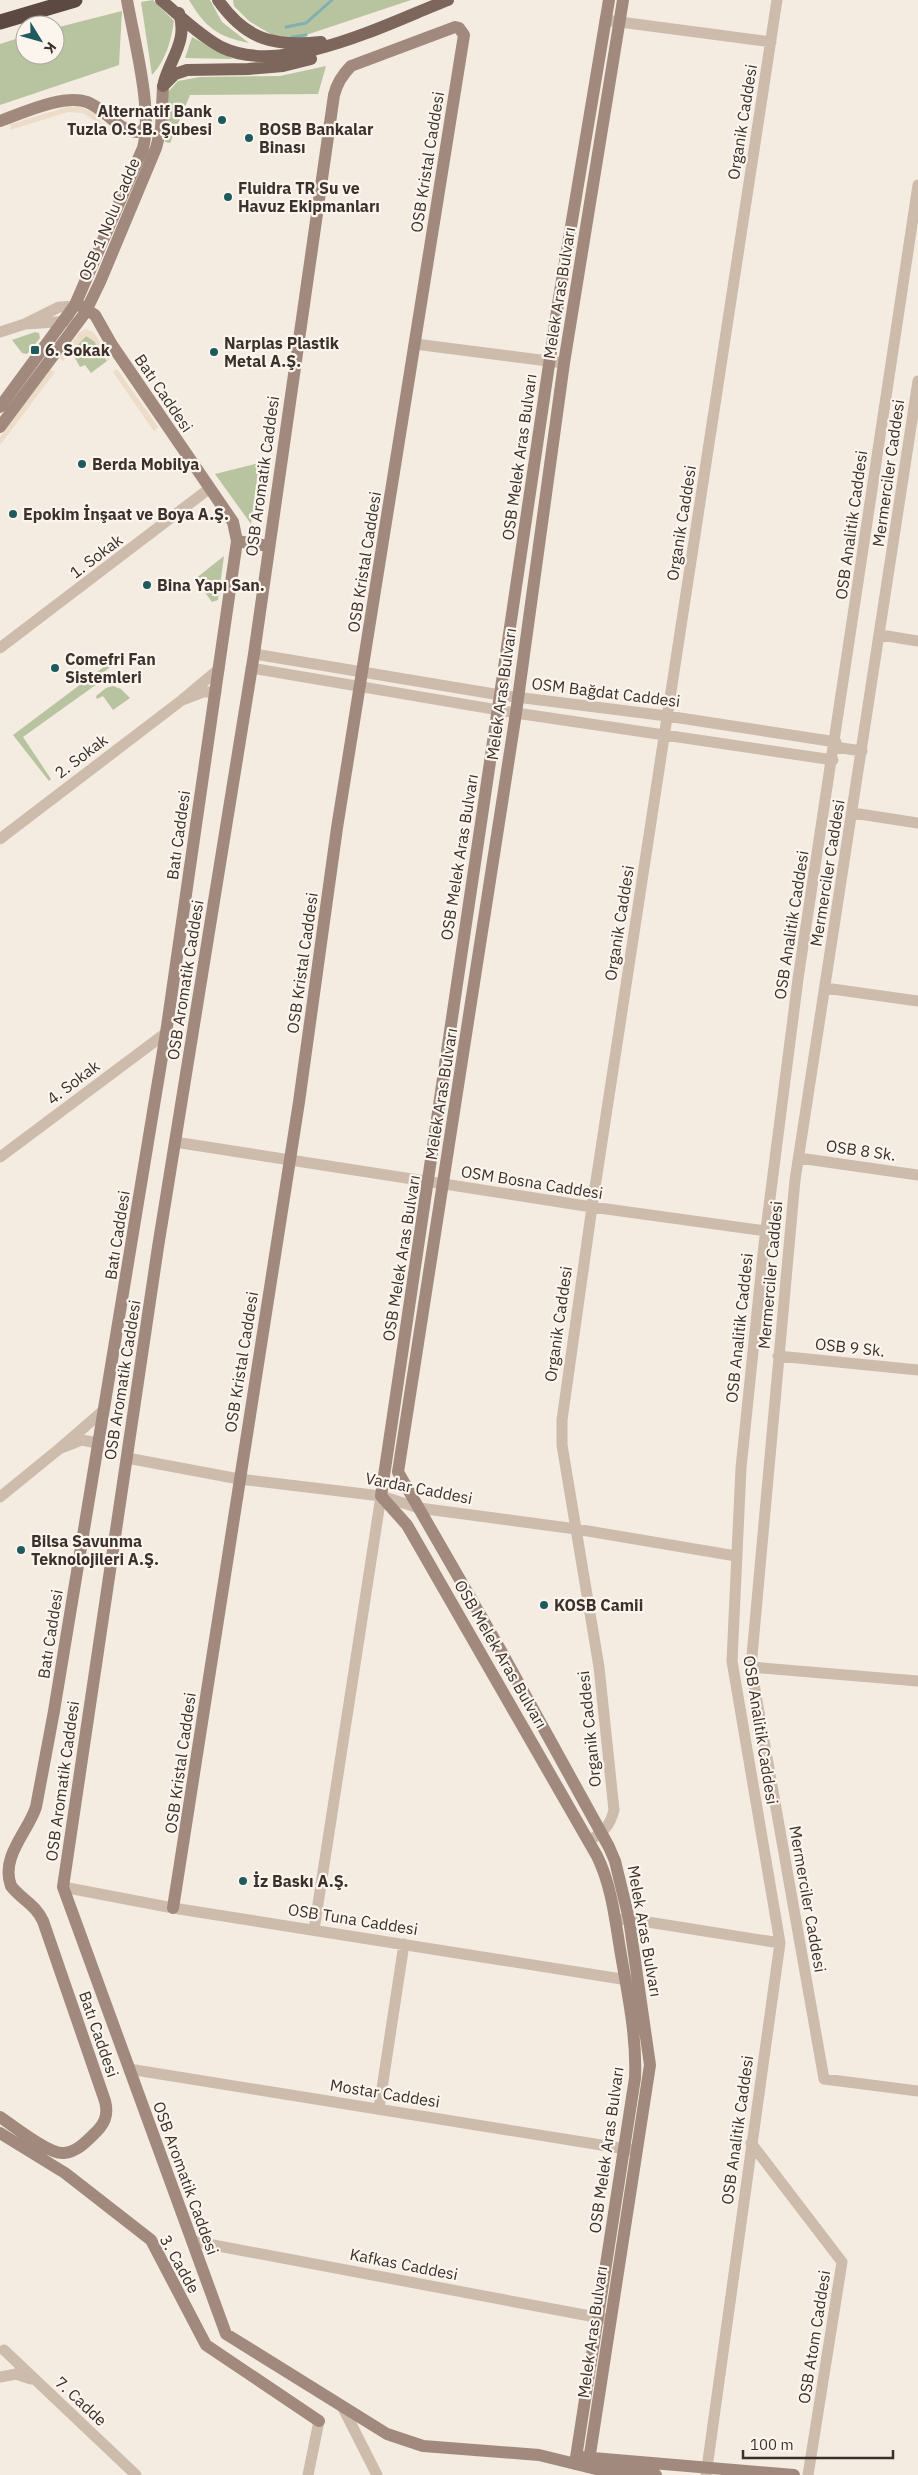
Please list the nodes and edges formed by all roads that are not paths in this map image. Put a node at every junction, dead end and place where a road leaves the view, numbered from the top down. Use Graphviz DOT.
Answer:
graph roads {
  1 [pos="75,0"];
  2 [pos="127,0"];
  3 [pos="160,0"];
  4 [pos="174,0"];
  5 [pos="218,0"];
  6 [pos="448,0"];
  7 [pos="609,0"];
  8 [pos="623,0"];
  9 [pos="777,0"];
  10 [pos="180,16"];
  11 [pos="605,20"];
  12 [pos="0,22"];
  13 [pos="620,22"];
  14 [pos="455,27"];
  15 [pos="349,40"];
  16 [pos="770,42"];
  17 [pos="162,86"];
  18 [pos="0,121"];
  19 [pos="118,124"];
  20 [pos="145,128"];
  21 [pos="141,153"];
  22 [pos="154,153"];
  23 [pos="918,185"];
  24 [pos="81,306"];
  25 [pos="72,322"];
  26 [pos="25,324"];
  27 [pos="0,332"];
  28 [pos="415,344"];
  29 [pos="112,345"];
  30 [pos="550,362"];
  31 [pos="564,363"];
  32 [pos="918,381"];
  33 [pos="0,407"];
  34 [pos="0,426"];
  35 [pos="912,461"];
  36 [pos="210,488"];
  37 [pos="237,541"];
  38 [pos="268,546"];
  39 [pos="881,635"];
  40 [pos="918,641"];
  41 [pos="0,648"];
  42 [pos="254,654"];
  43 [pos="252,668"];
  44 [pos="219,669"];
  45 [pos="361,679"];
  46 [pos="216,692"];
  47 [pos="500,695"];
  48 [pos="517,697"];
  49 [pos="182,700"];
  50 [pos="498,711"];
  51 [pos="516,714"];
  52 [pos="668,716"];
  53 [pos="665,735"];
  54 [pos="835,745"];
  55 [pos="862,751"];
  56 [pos="833,760"];
  57 [pos="853,814"];
  58 [pos="918,823"];
  59 [pos="0,839"];
  60 [pos="825,988"];
  61 [pos="918,1001"];
  62 [pos="166,1033"];
  63 [pos="175,1142"];
  64 [pos="0,1157"];
  65 [pos="799,1158"];
  66 [pos="290,1162"];
  67 [pos="918,1175"];
  68 [pos="428,1182"];
  69 [pos="444,1185"];
  70 [pos="592,1207"];
  71 [pos="766,1230"];
  72 [pos="778,1356"];
  73 [pos="918,1370"];
  74 [pos="103,1411"];
  75 [pos="97,1443"];
  76 [pos="59,1449"];
  77 [pos="127,1458"];
  78 [pos="239,1479"];
  79 [pos="381,1496"];
  80 [pos="0,1497"];
  81 [pos="419,1508"];
  82 [pos="576,1529"];
  83 [pos="736,1556"];
  84 [pos="751,1666"];
  85 [pos="918,1681"];
  86 [pos="535,1713"];
  87 [pos="521,1721"];
  88 [pos="602,1833"];
  89 [pos="588,1840"];
  90 [pos="63,1887"];
  91 [pos="173,1908"];
  92 [pos="629,1919"];
  93 [pos="615,1920"];
  94 [pos="314,1930"];
  95 [pos="780,1943"];
  96 [pos="404,1944"];
  97 [pos="625,1980"];
  98 [pos="638,1982"];
  99 [pos="129,2069"];
  100 [pos="918,2091"];
  101 [pos="379,2108"];
  102 [pos="0,2117"];
  103 [pos="0,2133"];
  104 [pos="751,2143"];
  105 [pos="630,2149"];
  106 [pos="192,2241"];
  107 [pos="604,2318"];
  108 [pos="2,2348"];
  109 [pos="0,2376"];
  110 [pos="41,2385"];
  111 [pos="343,2408"];
  112 [pos="319,2421"];
  113 [pos="576,2460"];
  114 [pos="589,2462"];
  115 [pos="707,2471"];
  116 [pos="136,2475"];
  117 [pos="308,2475"];
  118 [pos="377,2475"];
  119 [pos="656,2475"];
  120 [pos="794,2475"];
  121 [pos="808,2475"];
  1 -- 12 [label="highway"];
  2 -- 20 [label="street, OSB 1 Nolu Cadde"];
  3 -- 10 [label="main road"];
  4 -- 10 [label="main road, OSB 1 Nolu Cadde"];
  5 -- 15 [label="main road"];
  6 -- 15 [label="main road"];
  7 -- 11 [label="street, OSB Melek Aras Bulvarı"];
  8 -- 13 [label="street, Melek Aras Bulvarı"];
  9 -- 16 [label="street, Organik Caddesi"];
  10 -- 15 [label="main road"];
  10 -- 17 [label="main road, OSB 1 Nolu Cadde"];
  11 -- 13 [label="street"];
  11 -- 30 [label="street, OSB Melek Aras Bulvarı"];
  13 -- 16 [label="street"];
  13 -- 31 [label="street, Melek Aras Bulvarı"];
  14 -- 28 [label="street, OSB Kristal Caddesi"];
  14 -- 38 [label="street, OSB Aromatik Caddesi"];
  15 -- 17 [label="main road"];
  16 -- 52 [label="street, Organik Caddesi"];
  17 -- 22 [label="street, OSB 1 Nolu Cadde"];
  18 -- 19 [label="street"];
  19 -- 20 [label="street"];
  19 -- 21 [label="street"];
  20 -- 21 [label="street, OSB 1 Nolu Cadde"];
  21 -- 22 [label="street"];
  21 -- 24 [label="street, OSB 1 Nolu Cadde"];
  22 -- 24 [label="street, OSB 1 Nolu Cadde"];
  23 -- 54 [label="street, OSB Analitik Caddesi"];
  24 -- 25 [label="street, OSB 1 Nolu Cadde"];
  24 -- 26 [label="street"];
  24 -- 29 [label="street, Batı Caddesi"];
  25 -- 26 [label="street"];
  25 -- 29 [label="street, Batı Caddesi"];
  25 -- 33 [label="street, OSB 1 Nolu Cadde"];
  25 -- 34 [label="street, OSB 1 Nolu Cadde"];
  26 -- 27 [label="street"];
  28 -- 30 [label="street"];
  28 -- 45 [label="street, OSB Kristal Caddesi"];
  29 -- 36 [label="street, Batı Caddesi"];
  30 -- 31 [label="street"];
  30 -- 47 [label="street, OSB Melek Aras Bulvarı"];
  31 -- 48 [label="street, Melek Aras Bulvarı"];
  32 -- 35 [label="street, Mermerciler Caddesi"];
  35 -- 39 [label="street, Mermerciler Caddesi"];
  36 -- 37 [label="street, Batı Caddesi"];
  36 -- 41 [label="street, 1. Sokak"];
  37 -- 38 [label="street"];
  37 -- 44 [label="street, Batı Caddesi"];
  38 -- 42 [label="street, OSB Aromatik Caddesi"];
  39 -- 40 [label="street"];
  39 -- 55 [label="street, Mermerciler Caddesi"];
  42 -- 43 [label="street, OSB Aromatik Caddesi"];
  42 -- 45 [label="street, OSM Bağdat Caddesi"];
  43 -- 45 [label="street, OSM Bağdat Caddesi"];
  43 -- 63 [label="street, OSB Aromatik Caddesi"];
  44 -- 46 [label="street, Batı Caddesi"];
  44 -- 49 [label="street, 2. Sokak"];
  45 -- 47 [label="street, OSM Bağdat Caddesi"];
  45 -- 50 [label="street, OSM Bağdat Caddesi"];
  45 -- 66 [label="street, OSB Kristal Caddesi"];
  46 -- 49 [label="street, 2. Sokak"];
  46 -- 62 [label="street, Batı Caddesi"];
  47 -- 48 [label="street, OSM Bağdat Caddesi"];
  47 -- 50 [label="street, OSB Melek Aras Bulvarı"];
  48 -- 51 [label="street, Melek Aras Bulvarı"];
  48 -- 52 [label="street, OSM Bağdat Caddesi"];
  49 -- 59 [label="street, 2. Sokak"];
  50 -- 51 [label="street, OSM Bağdat Caddesi"];
  50 -- 68 [label="street, OSB Melek Aras Bulvarı"];
  51 -- 53 [label="street, OSM Bağdat Caddesi"];
  51 -- 69 [label="street, Melek Aras Bulvarı"];
  52 -- 53 [label="street, Organik Caddesi"];
  52 -- 54 [label="street, OSM Bağdat Caddesi"];
  53 -- 56 [label="street, OSM Bağdat Caddesi"];
  53 -- 70 [label="street, Organik Caddesi"];
  54 -- 55 [label="street, OSM Bağdat Caddesi"];
  54 -- 56 [label="street, OSB Analitik Caddesi"];
  55 -- 57 [label="street, Mermerciler Caddesi"];
  56 -- 71 [label="street, OSB Analitik Caddesi"];
  57 -- 58 [label="street"];
  57 -- 60 [label="street, Mermerciler Caddesi"];
  60 -- 61 [label="street"];
  60 -- 65 [label="street, Mermerciler Caddesi"];
  62 -- 64 [label="street, 4. Sokak"];
  62 -- 74 [label="street, Batı Caddesi"];
  63 -- 66 [label="street, OSM Bosna Caddesi"];
  63 -- 77 [label="street, OSB Aromatik Caddesi"];
  65 -- 67 [label="street, OSB 8 Sk."];
  65 -- 72 [label="street, Mermerciler Caddesi"];
  66 -- 68 [label="street, OSM Bosna Caddesi"];
  66 -- 78 [label="street, OSB Kristal Caddesi"];
  68 -- 69 [label="street, OSM Bosna Caddesi"];
  68 -- 79 [label="street, OSB Melek Aras Bulvarı"];
  69 -- 70 [label="street, OSM Bosna Caddesi"];
  69 -- 81 [label="street, Melek Aras Bulvarı"];
  70 -- 71 [label="street, OSM Bosna Caddesi"];
  70 -- 82 [label="street, Organik Caddesi"];
  71 -- 83 [label="street, OSB Analitik Caddesi"];
  72 -- 73 [label="street, OSB 9 Sk."];
  72 -- 84 [label="street, Mermerciler Caddesi"];
  74 -- 75 [label="street, Batı Caddesi"];
  74 -- 76 [label="street"];
  75 -- 76 [label="street"];
  75 -- 102 [label="street, Batı Caddesi"];
  76 -- 80 [label="street"];
  77 -- 78 [label="street, Vardar Caddesi"];
  77 -- 90 [label="street, OSB Aromatik Caddesi"];
  78 -- 79 [label="street, Vardar Caddesi"];
  78 -- 91 [label="street, OSB Kristal Caddesi"];
  79 -- 81 [label="street, Vardar Caddesi"];
  79 -- 87 [label="street, OSB Melek Aras Bulvarı"];
  79 -- 94 [label="street"];
  81 -- 82 [label="street, Vardar Caddesi"];
  81 -- 86 [label="street, Melek Aras Bulvarı"];
  82 -- 83 [label="street, Vardar Caddesi"];
  82 -- 88 [label="street, Organik Caddesi"];
  83 -- 95 [label="street, OSB Analitik Caddesi"];
  84 -- 85 [label="street"];
  84 -- 100 [label="street, Mermerciler Caddesi"];
  86 -- 87 [label="street"];
  86 -- 88 [label="street, Melek Aras Bulvarı"];
  87 -- 89 [label="street, OSB Melek Aras Bulvarı"];
  88 -- 89 [label="street"];
  88 -- 92 [label="street, Melek Aras Bulvarı"];
  89 -- 93 [label="street, OSB Melek Aras Bulvarı"];
  90 -- 91 [label="street, OSB Tuna Caddesi"];
  90 -- 99 [label="street, OSB Aromatik Caddesi"];
  91 -- 94 [label="street, OSB Tuna Caddesi"];
  92 -- 93 [label="street"];
  92 -- 95 [label="street"];
  92 -- 98 [label="street, Melek Aras Bulvarı"];
  93 -- 97 [label="street, OSB Melek Aras Bulvarı"];
  94 -- 96 [label="street, OSB Tuna Caddesi"];
  95 -- 104 [label="street, OSB Analitik Caddesi"];
  96 -- 97 [label="street, OSB Tuna Caddesi"];
  96 -- 101 [label="street"];
  97 -- 98 [label="street, OSB Tuna Caddesi"];
  97 -- 105 [label="street, OSB Melek Aras Bulvarı"];
  98 -- 105 [label="street, Melek Aras Bulvarı"];
  99 -- 101 [label="street, Mostar Caddesi"];
  99 -- 106 [label="street, OSB Aromatik Caddesi"];
  101 -- 105 [label="street, Mostar Caddesi"];
  103 -- 112 [label="street, 3. Cadde"];
  104 -- 115 [label="street, OSB Analitik Caddesi"];
  104 -- 121 [label="street, OSB Atom Caddesi"];
  105 -- 107 [label="street, OSB Melek Aras Bulvarı"];
  106 -- 107 [label="street, Kafkas Caddesi"];
  106 -- 111 [label="street, OSB Aromatik Caddesi"];
  107 -- 113 [label="street, OSB Melek Aras Bulvarı"];
  107 -- 114 [label="street, Melek Aras Bulvarı"];
  108 -- 109 [label="street"];
  108 -- 110 [label="street, 7. Cadde"];
  109 -- 110 [label="street"];
  110 -- 116 [label="street, 7. Cadde"];
  111 -- 113 [label="street, OSB Aromatik Caddesi"];
  111 -- 118 [label="street"];
  112 -- 117 [label="street"];
  113 -- 114 [label="street, OSB Aromatik Caddesi"];
  114 -- 115 [label="street"];
  114 -- 119 [label="street"];
  115 -- 120 [label="street"];
}
